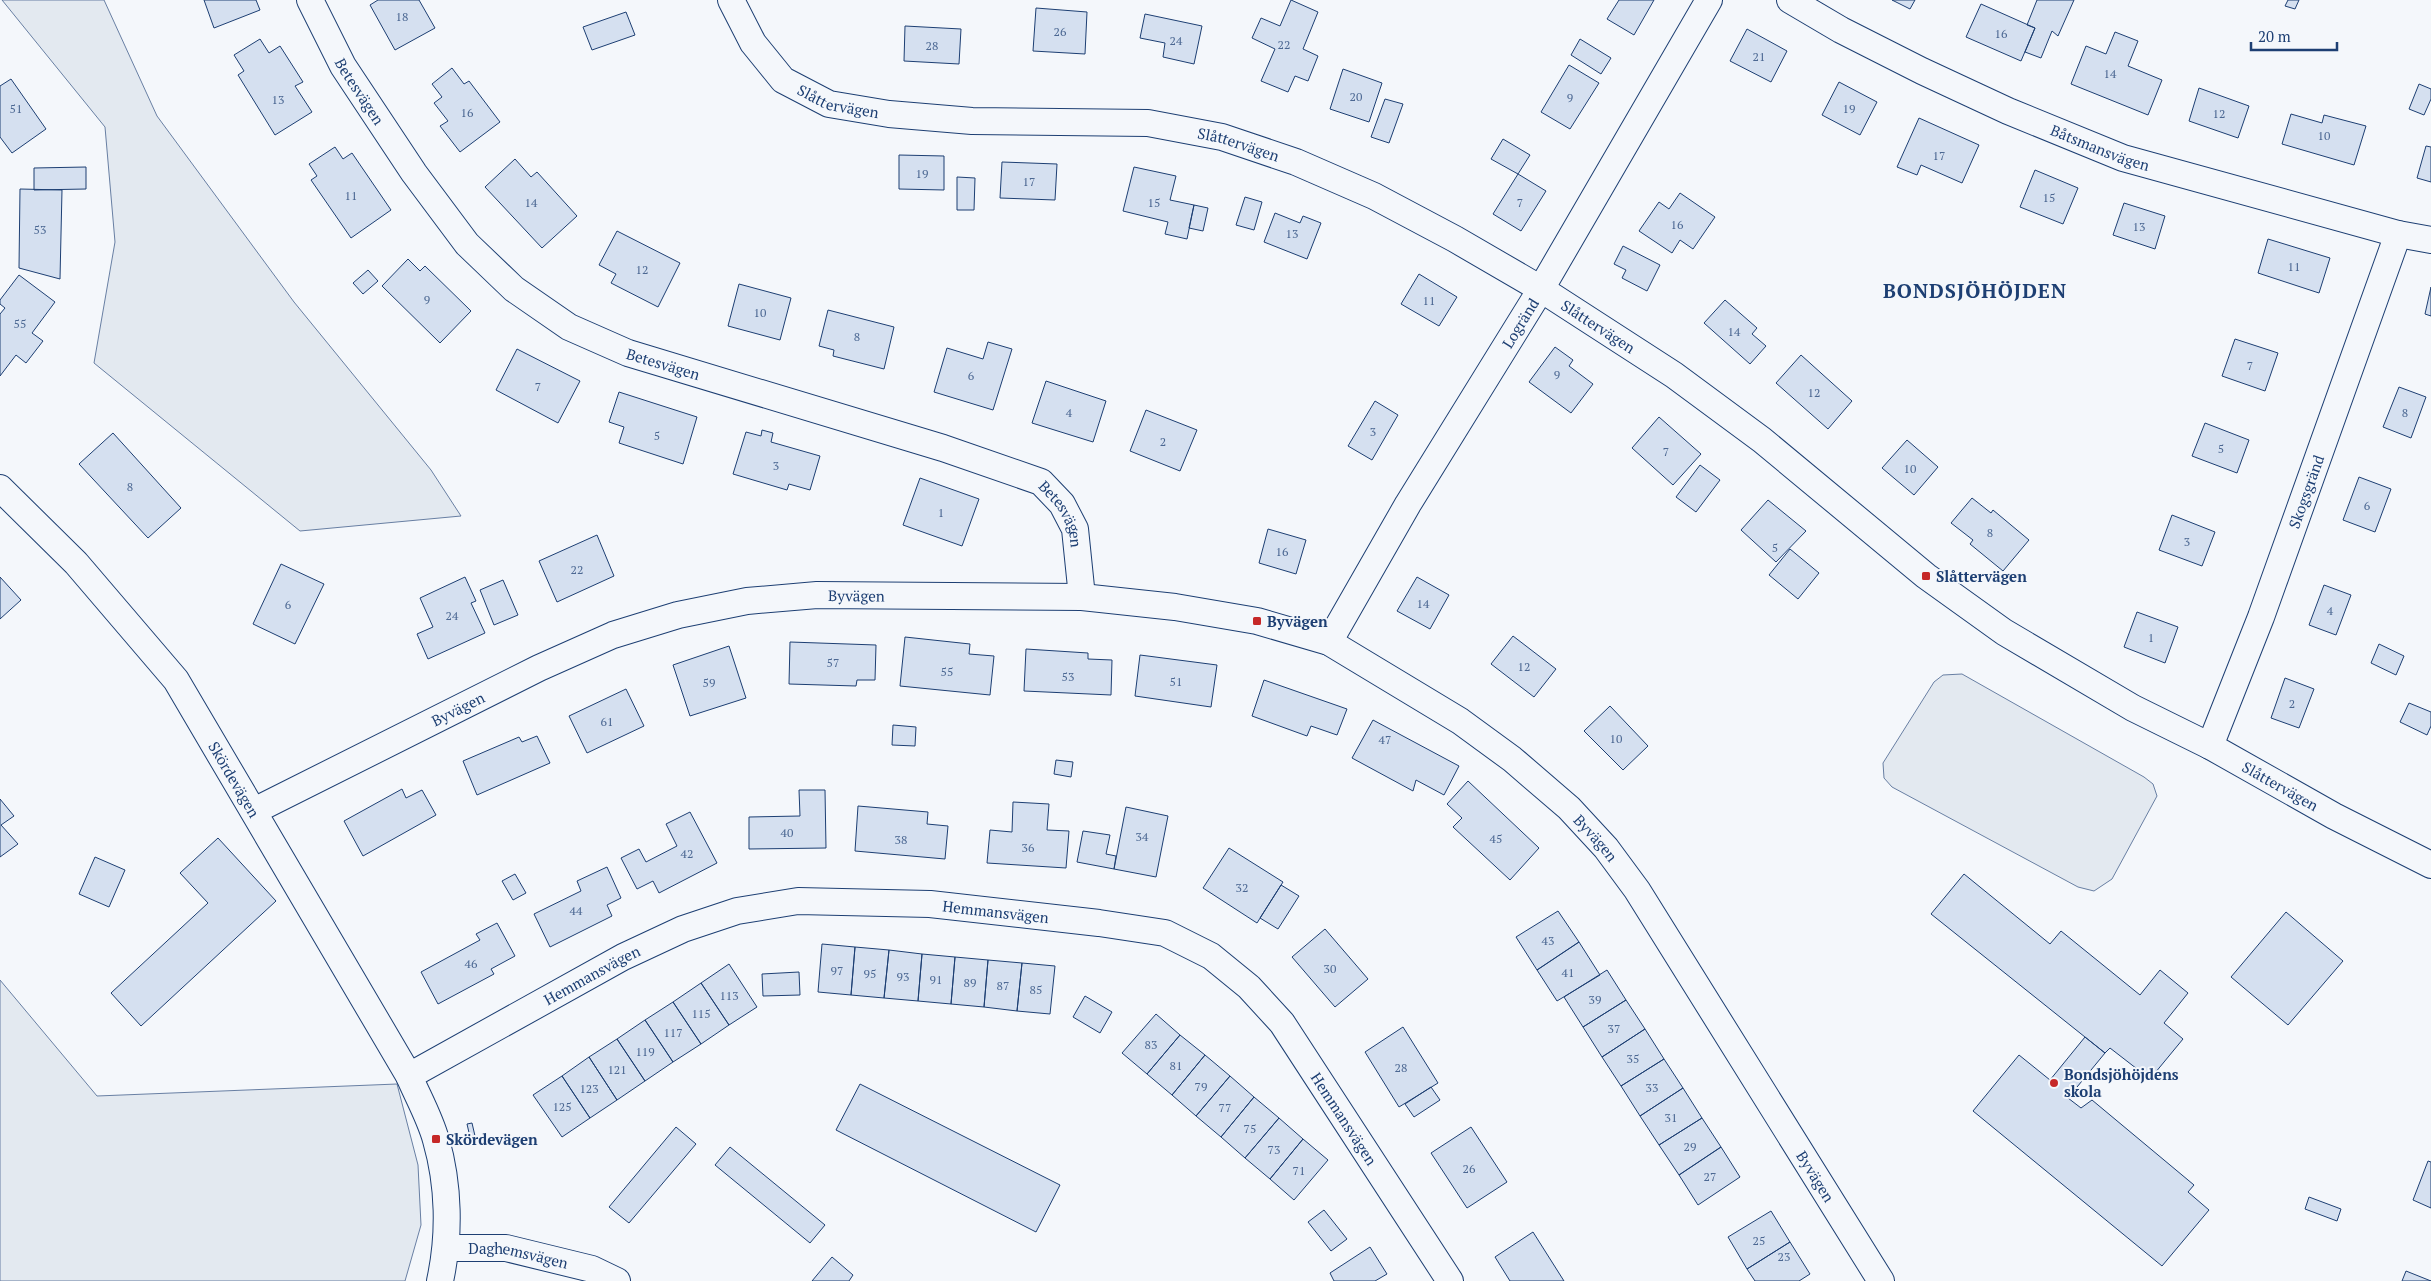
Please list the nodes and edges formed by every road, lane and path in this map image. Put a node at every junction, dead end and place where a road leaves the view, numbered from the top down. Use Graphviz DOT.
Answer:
graph roads {
  1 [pos="310,0"];
  2 [pos="731,0"];
  3 [pos="1709,0"];
  4 [pos="1790,0"];
  5 [pos="2398,234"];
  6 [pos="2431,240"];
  7 [pos="1541,289"];
  8 [pos="1,491"];
  9 [pos="1082,597"];
  10 [pos="1329,642"];
  11 [pos="2210,746"];
  12 [pos="254,811"];
  13 [pos="2431,866"];
  14 [pos="409,1076"];
  15 [pos="447,1248"];
  16 [pos="440,1281"];
  17 [pos="617,1281"];
  18 [pos="1450,1281"];
  19 [pos="1881,1281"];
  1 -- 9 [label="street, Betesvägen"];
  2 -- 7 [label="street, Slåttervägen"];
  3 -- 7 [label="street, Logränd"];
  4 -- 5 [label="street, Båtsmansvägen"];
  5 -- 6 [label="street, Båtsmansvägen"];
  5 -- 11 [label="street, Skogsgränd"];
  7 -- 10 [label="street, Logränd"];
  7 -- 11 [label="street, Slåttervägen"];
  8 -- 12 [label="street, Skördevägen"];
  9 -- 10 [label="street, Byvägen"];
  9 -- 12 [label="street, Byvägen"];
  10 -- 19 [label="street, Byvägen"];
  11 -- 13 [label="street, Slåttervägen"];
  12 -- 14 [label="street, Skördevägen"];
  14 -- 15 [label="street, Skördevägen"];
  14 -- 18 [label="street, Hemmansvägen"];
  15 -- 16 [label="street, Skördevägen"];
  15 -- 17 [label="street, Daghemsvägen"];
}
